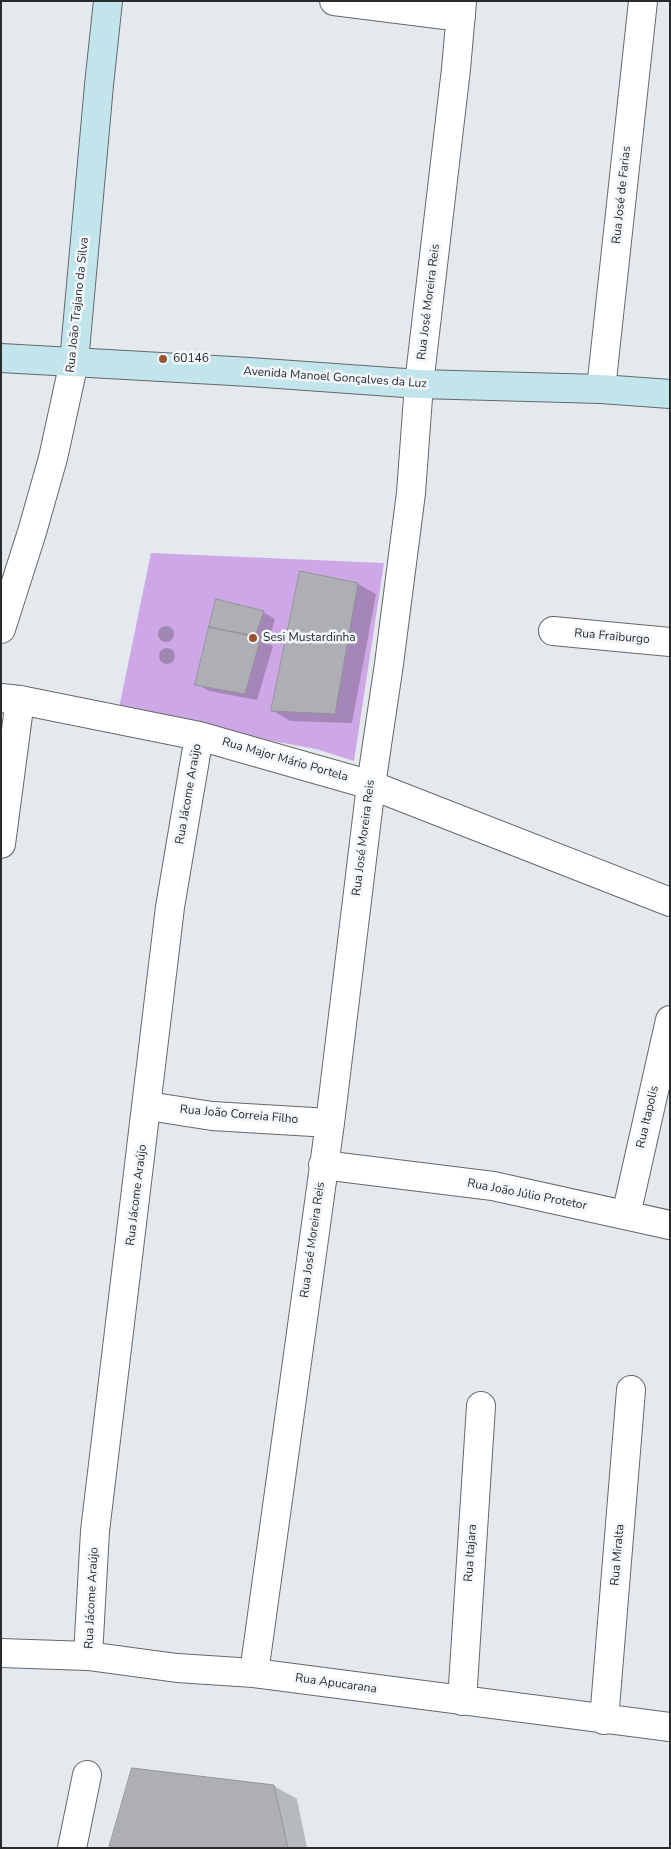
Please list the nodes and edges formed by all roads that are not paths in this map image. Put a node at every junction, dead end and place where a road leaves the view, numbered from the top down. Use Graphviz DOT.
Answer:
graph roads {
  1 [pos="108,1"];
  2 [pos="334,1"];
  3 [pos="643,1"];
  4 [pos="461,9"];
  5 [pos="1,358"];
  6 [pos="74,362"];
  7 [pos="420,384"];
  8 [pos="601,389"];
  9 [pos="670,394"];
  10 [pos="1,629"];
  11 [pos="554,631"];
  12 [pos="670,642"];
  13 [pos="11,699"];
  14 [pos="199,736"];
  15 [pos="370,785"];
  16 [pos="1,844"];
  17 [pos="670,902"];
  18 [pos="670,1020"];
  19 [pos="148,1106"];
  20 [pos="330,1123"];
  21 [pos="323,1165"];
  22 [pos="626,1215"];
  23 [pos="670,1225"];
  24 [pos="631,1390"];
  25 [pos="481,1406"];
  26 [pos="1,1653"];
  27 [pos="88,1656"];
  28 [pos="254,1673"];
  29 [pos="462,1701"];
  30 [pos="604,1720"];
  31 [pos="670,1727"];
  32 [pos="87,1776"];
  33 [pos="72,1848"];
  1 -- 6 [label="main road, Rua João Trajano da Silva"];
  2 -- 4 [label="street"];
  3 -- 8 [label="street, Rua José de Farias"];
  4 -- 7 [label="street, Rua José Moreira Reis"];
  5 -- 6 [label="main road, Avenida Manoel Gonçalves da Luz"];
  6 -- 7 [label="main road, Avenida Manoel Gonçalves da Luz"];
  6 -- 10 [label="street, Rua João Trajano da Silva"];
  7 -- 8 [label="main road, Avenida Manoel Gonçalves da Luz"];
  7 -- 15 [label="street, Rua José Moreira Reis"];
  8 -- 9 [label="main road, Avenida Manoel Gonçalves da Luz"];
  11 -- 12 [label="street, Rua Fraiburgo"];
  13 -- 14 [label="street, Rua Major Mário Portela"];
  13 -- 16 [label="street"];
  14 -- 15 [label="street, Rua Major Mário Portela"];
  14 -- 19 [label="street, Rua Jácome Araújo"];
  15 -- 17 [label="street, Rua Major Mário Portela"];
  15 -- 20 [label="street, Rua José Moreira Reis"];
  18 -- 22 [label="street, Rua Itapolis"];
  19 -- 20 [label="street, Rua João Correia Filho"];
  19 -- 27 [label="street, Rua Jácome Araújo"];
  20 -- 21 [label="street, Rua José Moreira Reis"];
  21 -- 22 [label="street, Rua João Júlio Protetor"];
  21 -- 28 [label="street, Rua José Moreira Reis"];
  22 -- 23 [label="street, Rua João Júlio Protetor"];
  24 -- 30 [label="street, Rua Miralta"];
  25 -- 29 [label="street, Rua Itajara"];
  26 -- 27 [label="street, Rua Apucarana"];
  27 -- 28 [label="street, Rua Apucarana"];
  28 -- 29 [label="street, Rua Apucarana"];
  29 -- 30 [label="street, Rua Apucarana"];
  30 -- 31 [label="street, Rua Apucarana"];
  32 -- 33 [label="street"];
}
